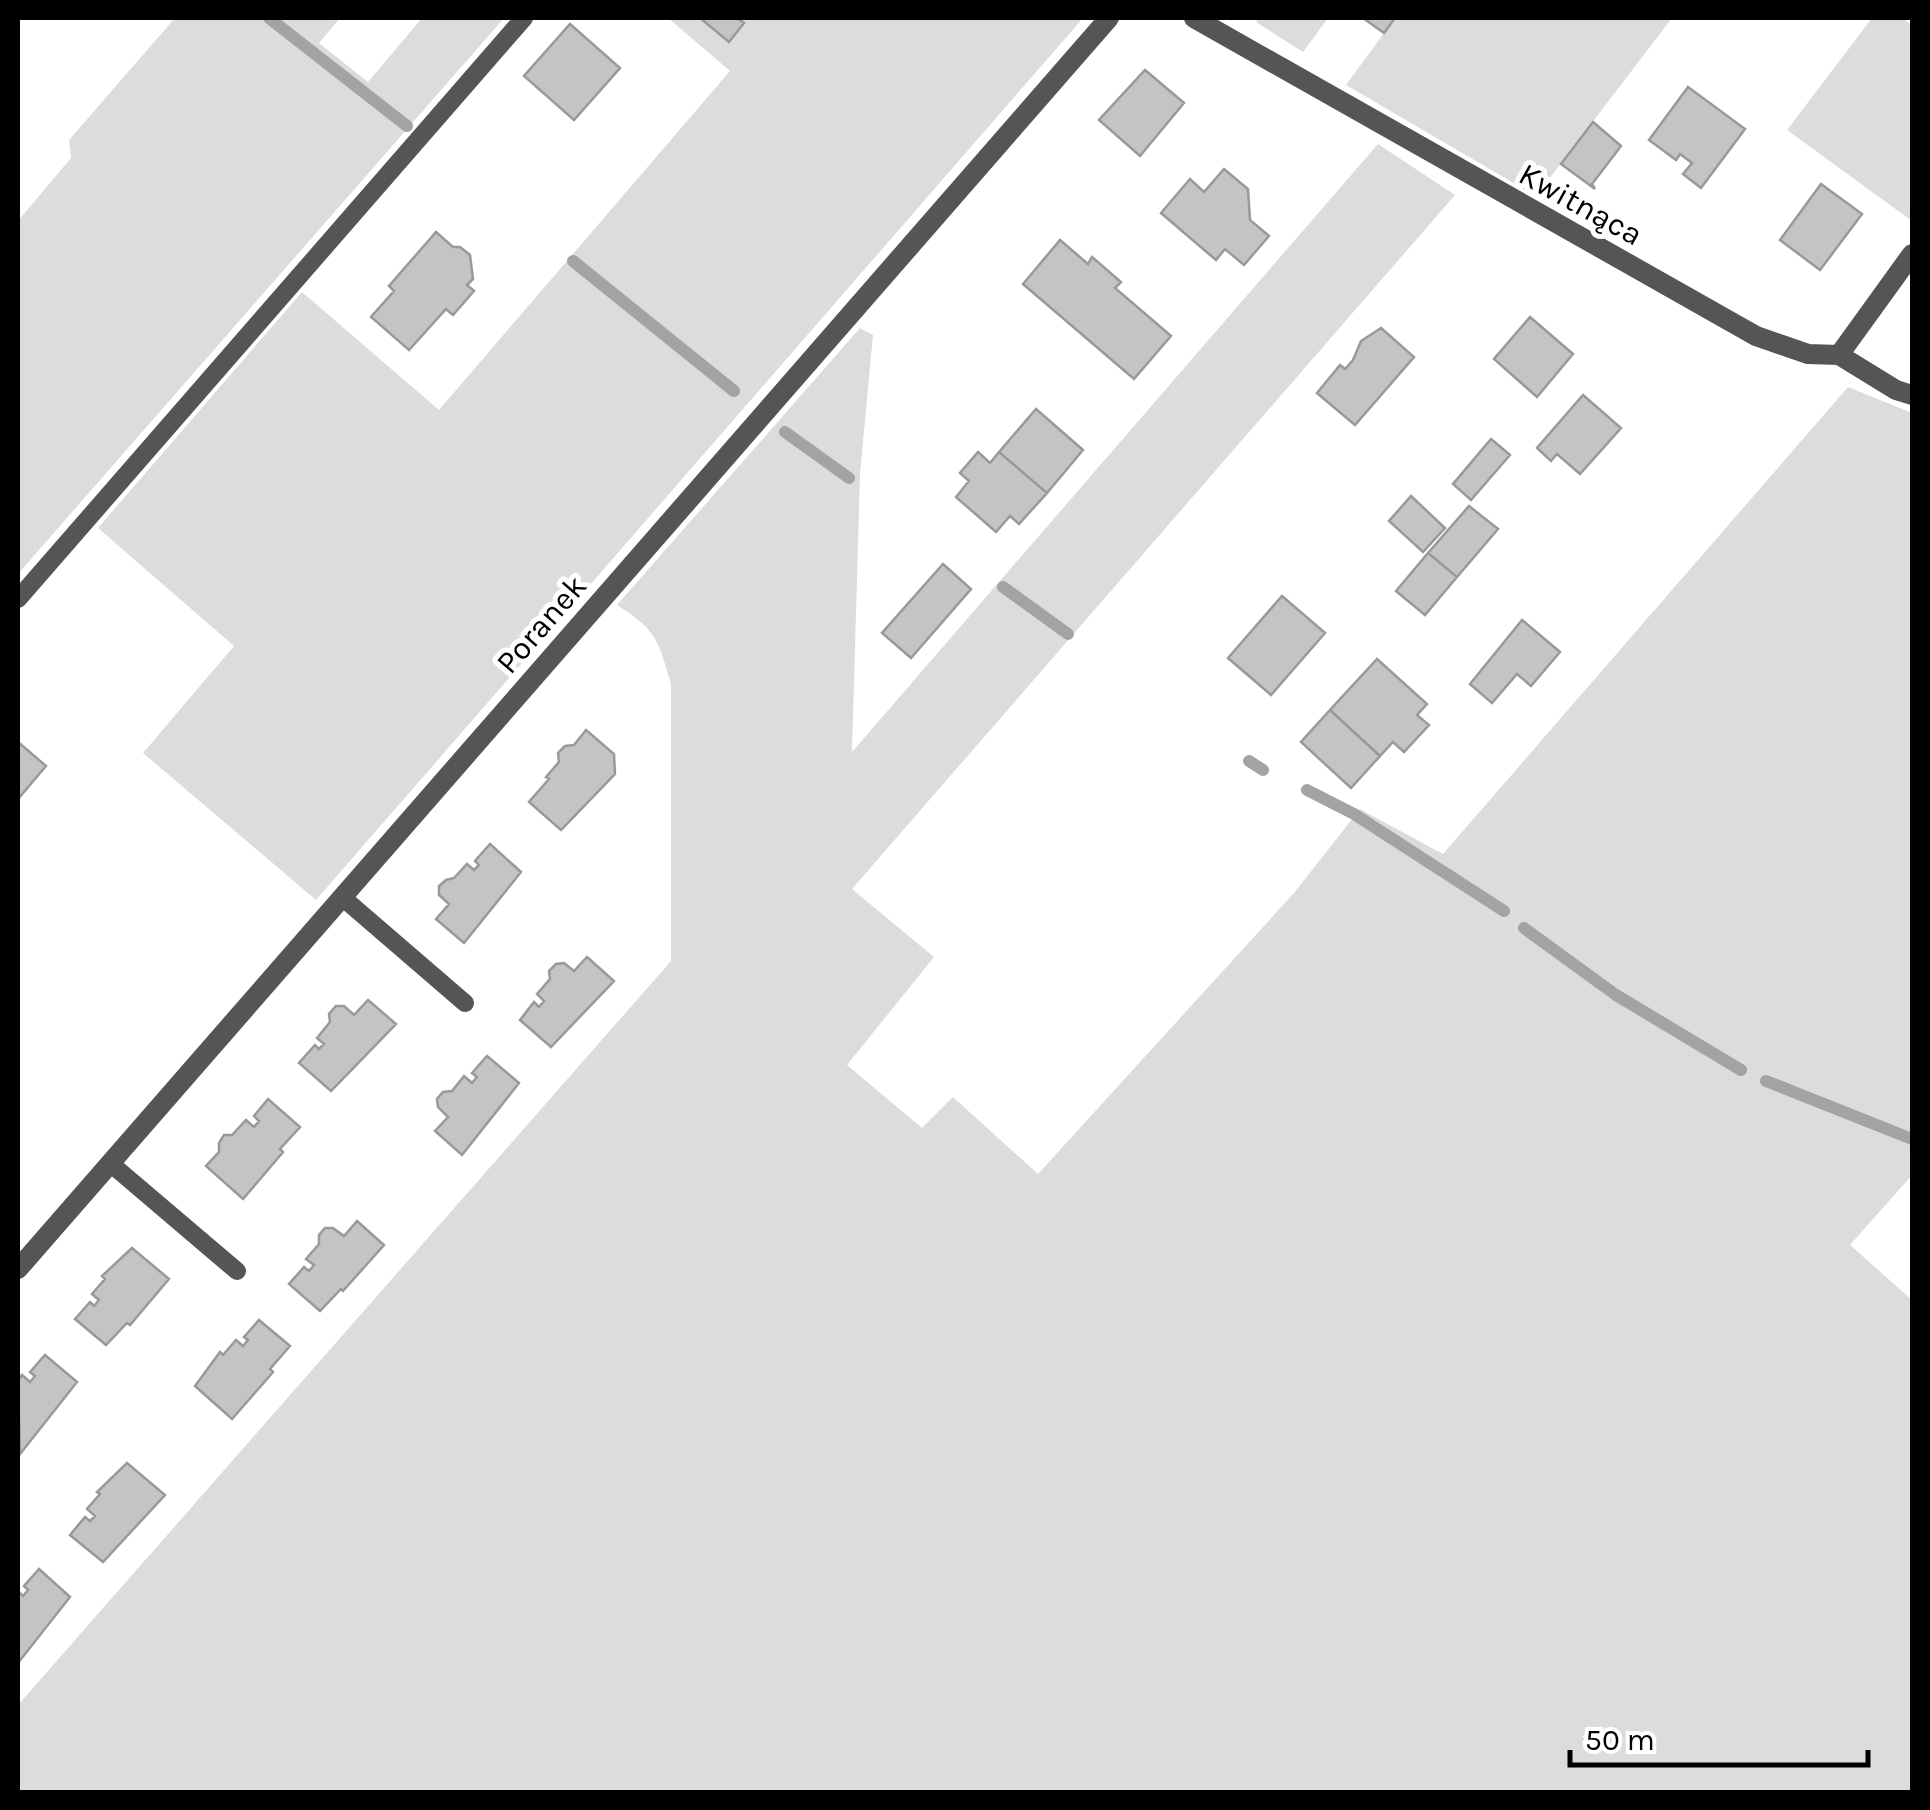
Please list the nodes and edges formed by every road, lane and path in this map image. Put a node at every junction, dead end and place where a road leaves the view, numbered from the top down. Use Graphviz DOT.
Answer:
graph roads {
  1 [pos="524,18"];
  2 [pos="1109,18"];
  3 [pos="1194,18"];
  4 [pos="1912,254"];
  5 [pos="1839,355"];
  6 [pos="1912,395"];
  7 [pos="18,599"];
  8 [pos="342,896"];
  9 [pos="465,1003"];
  10 [pos="110,1164"];
  11 [pos="18,1269"];
  12 [pos="236,1271"];
  1 -- 7 [label="lane"];
  2 -- 8 [label="street, Poranek"];
  3 -- 5 [label="street, Kwitnąca"];
  4 -- 5 [label="street"];
  5 -- 6 [label="street"];
  8 -- 9 [label="lane"];
  8 -- 10 [label="street, Poranek"];
  10 -- 11 [label="street, Poranek"];
  10 -- 12 [label="lane"];
}
